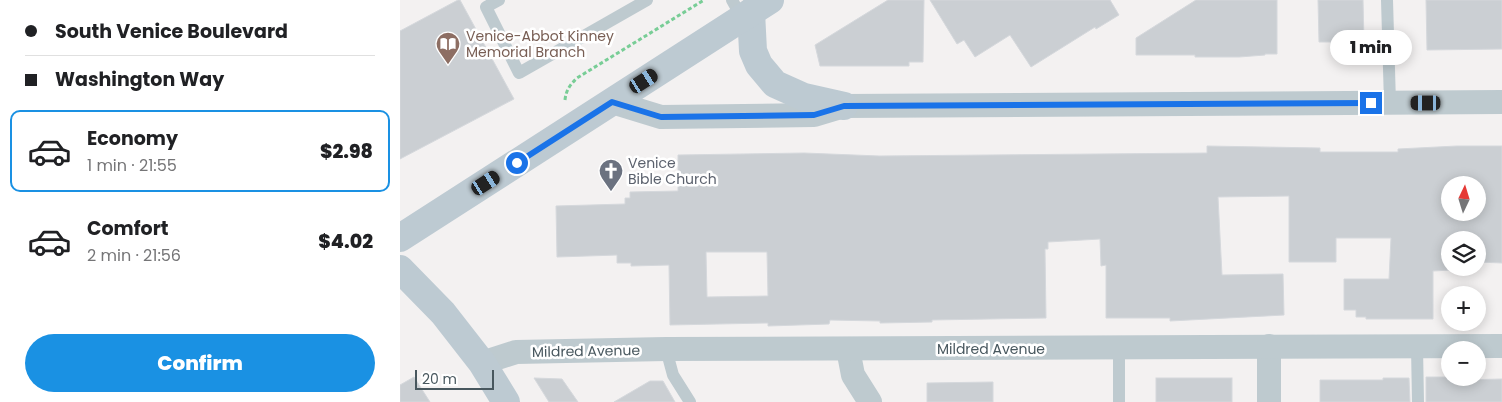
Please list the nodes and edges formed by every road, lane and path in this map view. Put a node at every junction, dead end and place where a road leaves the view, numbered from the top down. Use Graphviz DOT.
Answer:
graph roads {
  1 [pos="499,0"];
  2 [pos="647,0"];
  3 [pos="704,0"];
  4 [pos="1388,0"];
  5 [pos="485,3"];
  6 [pos="749,8"];
  7 [pos="612,102"];
  8 [pos="1502,102"];
  9 [pos="564,103"];
  10 [pos="1390,103"];
  11 [pos="844,106"];
  12 [pos="400,238"];
  13 [pos="400,269"];
  14 [pos="1269,346"];
  15 [pos="1502,346"];
  16 [pos="1417,347"];
  17 [pos="1119,348"];
  18 [pos="666,350"];
  19 [pos="848,350"];
  20 [pos="482,363"];
  21 [pos="506,402"];
  22 [pos="690,402"];
  23 [pos="870,402"];
  24 [pos="1119,402"];
  25 [pos="1269,402"];
  26 [pos="1418,402"];
  1 -- 5 [label="lane"];
  2 -- 5 [label="lane"];
  3 -- 9 [label="path"];
  4 -- 10 [label="lane"];
  6 -- 7 [label="main road"];
  6 -- 11 [label="main road"];
  7 -- 11 [label="street"];
  7 -- 12 [label="main road"];
  8 -- 10 [label="street"];
  10 -- 11 [label="street"];
  13 -- 20 [label="main road"];
  14 -- 16 [label="street, Mildred Avenue"];
  14 -- 17 [label="street, Mildred Avenue"];
  14 -- 25 [label="street"];
  15 -- 16 [label="street, Mildred Avenue"];
  16 -- 26 [label="lane"];
  17 -- 19 [label="street, Mildred Avenue"];
  17 -- 24 [label="lane"];
  18 -- 19 [label="street, Mildred Avenue"];
  18 -- 20 [label="street, Mildred Avenue"];
  18 -- 22 [label="lane"];
  19 -- 23 [label="street"];
  20 -- 21 [label="main road"];
}
